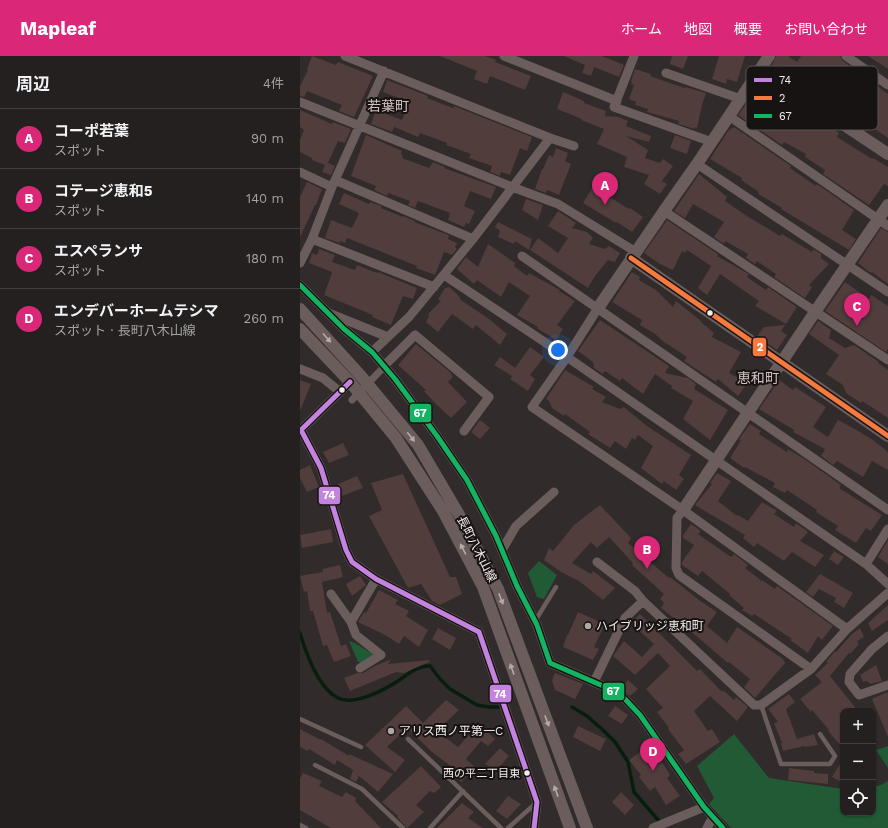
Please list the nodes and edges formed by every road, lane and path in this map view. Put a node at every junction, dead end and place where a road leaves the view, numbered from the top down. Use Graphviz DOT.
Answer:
graph roads {
  1 [pos="345,56"];
  2 [pos="504,56"];
  3 [pos="769,56"];
  4 [pos="846,56"];
  5 [pos="630,57"];
  6 [pos="762,66"];
  7 [pos="861,66"];
  8 [pos="384,71"];
  9 [pos="666,73"];
  10 [pos="878,77"];
  11 [pos="888,84"];
  12 [pos="746,91"];
  13 [pos="741,99"];
  14 [pos="616,100"];
  15 [pos="300,102"];
  16 [pos="729,116"];
  17 [pos="360,126"];
  18 [pos="746,128"];
  19 [pos="749,130"];
  20 [pos="852,130"];
  21 [pos="550,138"];
  22 [pos="712,142"];
  23 [pos="574,146"];
  24 [pos="888,154"];
  25 [pos="698,164"];
  26 [pos="300,172"];
  27 [pos="334,184"];
  28 [pos="512,187"];
  29 [pos="888,205"];
  30 [pos="664,211"];
  31 [pos="883,223"];
  32 [pos="312,239"];
  33 [pos="473,239"];
  34 [pos="633,255"];
  35 [pos="522,256"];
  36 [pos="300,263"];
  37 [pos="847,265"];
  38 [pos="444,275"];
  39 [pos="300,285"];
  40 [pos="434,288"];
  41 [pos="888,292"];
  42 [pos="598,308"];
  43 [pos="300,309"];
  44 [pos="815,312"];
  45 [pos="328,313"];
  46 [pos="300,330"];
  47 [pos="388,337"];
  48 [pos="372,352"];
  49 [pos="567,357"];
  50 [pos="888,360"];
  51 [pos="782,363"];
  52 [pos="383,368"];
  53 [pos="300,369"];
  54 [pos="350,382"];
  55 [pos="340,392"];
  56 [pos="352,400"];
  57 [pos="749,413"];
  58 [pos="300,430"];
  59 [pos="464,431"];
  60 [pos="888,436"];
  61 [pos="716,460"];
  62 [pos="554,492"];
  63 [pos="683,510"];
  64 [pos="888,510"];
  65 [pos="888,528"];
  66 [pos="502,550"];
  67 [pos="597,562"];
  68 [pos="866,564"];
  69 [pos="376,579"];
  70 [pos="888,584"];
  71 [pos="556,587"];
  72 [pos="888,593"];
  73 [pos="331,594"];
  74 [pos="643,601"];
  75 [pos="535,621"];
  76 [pos="351,622"];
  77 [pos="847,629"];
  78 [pos="888,636"];
  79 [pos="360,668"];
  80 [pos="811,669"];
  81 [pos="594,682"];
  82 [pos="888,685"];
  83 [pos="761,705"];
  84 [pos="300,719"];
  85 [pos="820,734"];
  86 [pos="408,739"];
  87 [pos="361,748"];
  88 [pos="315,764"];
  89 [pos="463,792"];
  90 [pos="537,802"];
  91 [pos="704,807"];
  92 [pos="713,817"];
  93 [pos="300,825"];
  94 [pos="655,827"];
  95 [pos="306,828"];
  96 [pos="403,828"];
  97 [pos="430,828"];
  98 [pos="501,828"];
  99 [pos="508,828"];
  100 [pos="534,828"];
  101 [pos="570,828"];
  102 [pos="587,828"];
  103 [pos="707,828"];
  104 [pos="723,828"];
  1 -- 8 [label="street"];
  2 -- 14 [label="street"];
  3 -- 6 [label="street"];
  4 -- 7 [label="street"];
  5 -- 14 [label="street"];
  8 -- 17 [label="street"];
  8 -- 21 [label="street"];
  9 -- 13 [label="street"];
  10 -- 11 [label="street"];
  12 -- 13 [label="street"];
  13 -- 16 [label="street"];
  14 -- 22 [label="street"];
  15 -- 17 [label="street"];
  16 -- 18 [label="street"];
  16 -- 22 [label="street"];
  17 -- 27 [label="street"];
  17 -- 28 [label="street"];
  19 -- 31 [label="street"];
  20 -- 24 [label="street"];
  21 -- 23 [label="street"];
  21 -- 28 [label="street"];
  22 -- 25 [label="street"];
  25 -- 30 [label="street"];
  25 -- 37 [label="street"];
  26 -- 27 [label="street"];
  27 -- 32 [label="street"];
  27 -- 33 [label="street"];
  28 -- 33 [label="street"];
  28 -- 34 [label="street"];
  29 -- 31 [label="street"];
  30 -- 34 [label="street"];
  30 -- 44 [label="street"];
  31 -- 37 [label="street"];
  32 -- 36 [label="street"];
  32 -- 40 [label="street"];
  33 -- 38 [label="street"];
  34 -- 42 [label="street"];
  34 -- 51 [label="street"];
  35 -- 42 [label="street"];
  37 -- 41 [label="street"];
  37 -- 44 [label="street"];
  38 -- 40 [label="street"];
  38 -- 49 [label="street"];
  39 -- 45 [label="street"];
  40 -- 47 [label="street"];
  42 -- 49 [label="street"];
  42 -- 57 [label="street"];
  43 -- 102 [label="street, 長町八木山線, one-way"];
  44 -- 50 [label="street"];
  44 -- 51 [label="street"];
  45 -- 47 [label="street"];
  45 -- 48 [label="street"];
  46 -- 54 [label="street"];
  47 -- 48 [label="street"];
  48 -- 52 [label="street"];
  49 -- 61 [label="street"];
  49 -- 63 [label="street"];
  51 -- 57 [label="street"];
  51 -- 60 [label="street"];
  52 -- 56 [label="street, bridge"];
  52 -- 59 [label="street"];
  52 -- 66 [label="street"];
  53 -- 55 [label="street"];
  54 -- 55 [label="street"];
  101 -- 54 [label="street, one-way"];
  55 -- 58 [label="street"];
  57 -- 61 [label="street"];
  57 -- 64 [label="street"];
  58 -- 69 [label="street"];
  61 -- 63 [label="street"];
  61 -- 68 [label="street"];
  62 -- 66 [label="street"];
  63 -- 77 [label="street"];
  63 -- 80 [label="street"];
  65 -- 68 [label="street"];
  66 -- 75 [label="street"];
  67 -- 74 [label="street"];
  68 -- 70 [label="street"];
  69 -- 76 [label="street"];
  69 -- 90 [label="street"];
  71 -- 75 [label="lane"];
  72 -- 77 [label="street"];
  73 -- 76 [label="street"];
  74 -- 81 [label="street"];
  74 -- 83 [label="street"];
  75 -- 81 [label="street"];
  76 -- 79 [label="street"];
  77 -- 80 [label="street"];
  78 -- 82 [label="street"];
  80 -- 83 [label="street"];
  81 -- 91 [label="street"];
  83 -- 85 [label="lane"];
  84 -- 87 [label="lane"];
  86 -- 89 [label="lane"];
  88 -- 96 [label="lane"];
  89 -- 97 [label="lane"];
  89 -- 98 [label="lane"];
  90 -- 99 [label="lane"];
  90 -- 100 [label="street"];
  91 -- 92 [label="street"];
  91 -- 94 [label="street"];
  92 -- 103 [label="street"];
  92 -- 104 [label="street"];
  93 -- 95 [label="lane"];
}
